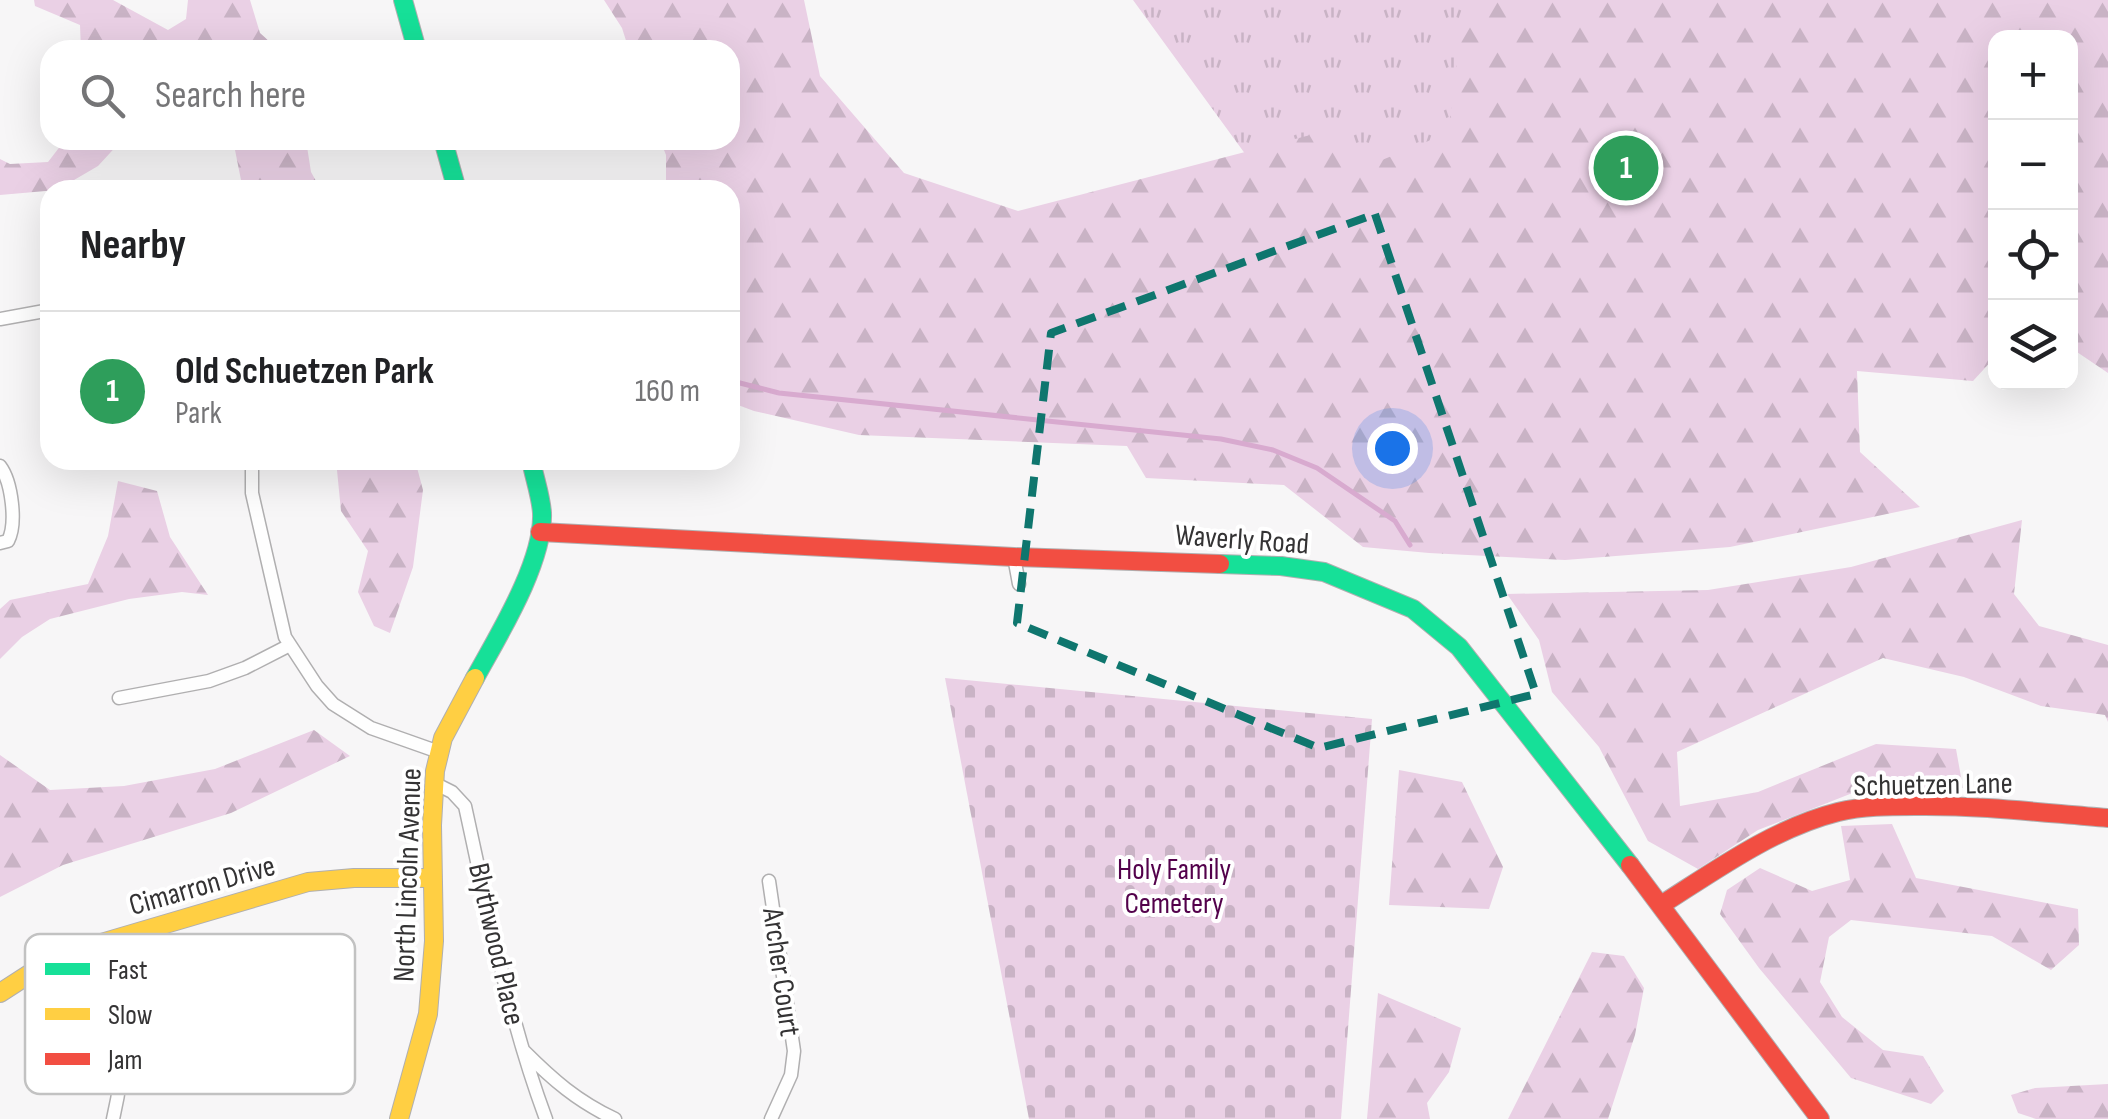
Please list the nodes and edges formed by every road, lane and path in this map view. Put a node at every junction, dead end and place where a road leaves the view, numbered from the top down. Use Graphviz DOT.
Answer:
graph roads {
  1 [pos="404,0"];
  2 [pos="415,40"];
  3 [pos="446,150"];
  4 [pos="454,180"];
  5 [pos="40,312"];
  6 [pos="0,320"];
  7 [pos="0,466"];
  8 [pos="252,470"];
  9 [pos="533,470"];
  10 [pos="540,532"];
  11 [pos="0,543"];
  12 [pos="1014,557"];
  13 [pos="1020,584"];
  14 [pos="290,645"];
  15 [pos="119,698"];
  16 [pos="439,752"];
  17 [pos="434,783"];
  18 [pos="2108,818"];
  19 [pos="432,878"];
  20 [pos="769,881"];
  21 [pos="1661,905"];
  22 [pos="131,934"];
  23 [pos="25,977"];
  24 [pos="0,993"];
  25 [pos="522,1049"];
  26 [pos="118,1094"];
  27 [pos="112,1119"];
  28 [pos="399,1119"];
  29 [pos="546,1119"];
  30 [pos="614,1119"];
  31 [pos="771,1119"];
  32 [pos="1820,1119"];
  1 -- 2 [label="street"];
  3 -- 4 [label="street"];
  5 -- 6 [label="street"];
  7 -- 11 [label="street"];
  8 -- 14 [label="street"];
  9 -- 10 [label="street"];
  10 -- 12 [label="street, Waverly Road"];
  10 -- 16 [label="street, North Lincoln Avenue"];
  12 -- 13 [label="street"];
  12 -- 21 [label="street, Waverly Road"];
  14 -- 15 [label="street"];
  14 -- 16 [label="street"];
  16 -- 17 [label="street, North Lincoln Avenue"];
  17 -- 19 [label="street, North Lincoln Avenue"];
  17 -- 25 [label="street, Blythwood Place"];
  18 -- 21 [label="street, Schuetzen Lane"];
  19 -- 22 [label="street, Cimarron Drive"];
  19 -- 28 [label="street, North Lincoln Avenue"];
  20 -- 31 [label="street, Archer Court"];
  21 -- 32 [label="street, Waverly Road"];
  23 -- 24 [label="street, Cimarron Drive"];
  25 -- 29 [label="street, Blythwood Place"];
  25 -- 30 [label="street"];
  26 -- 27 [label="street"];
}
